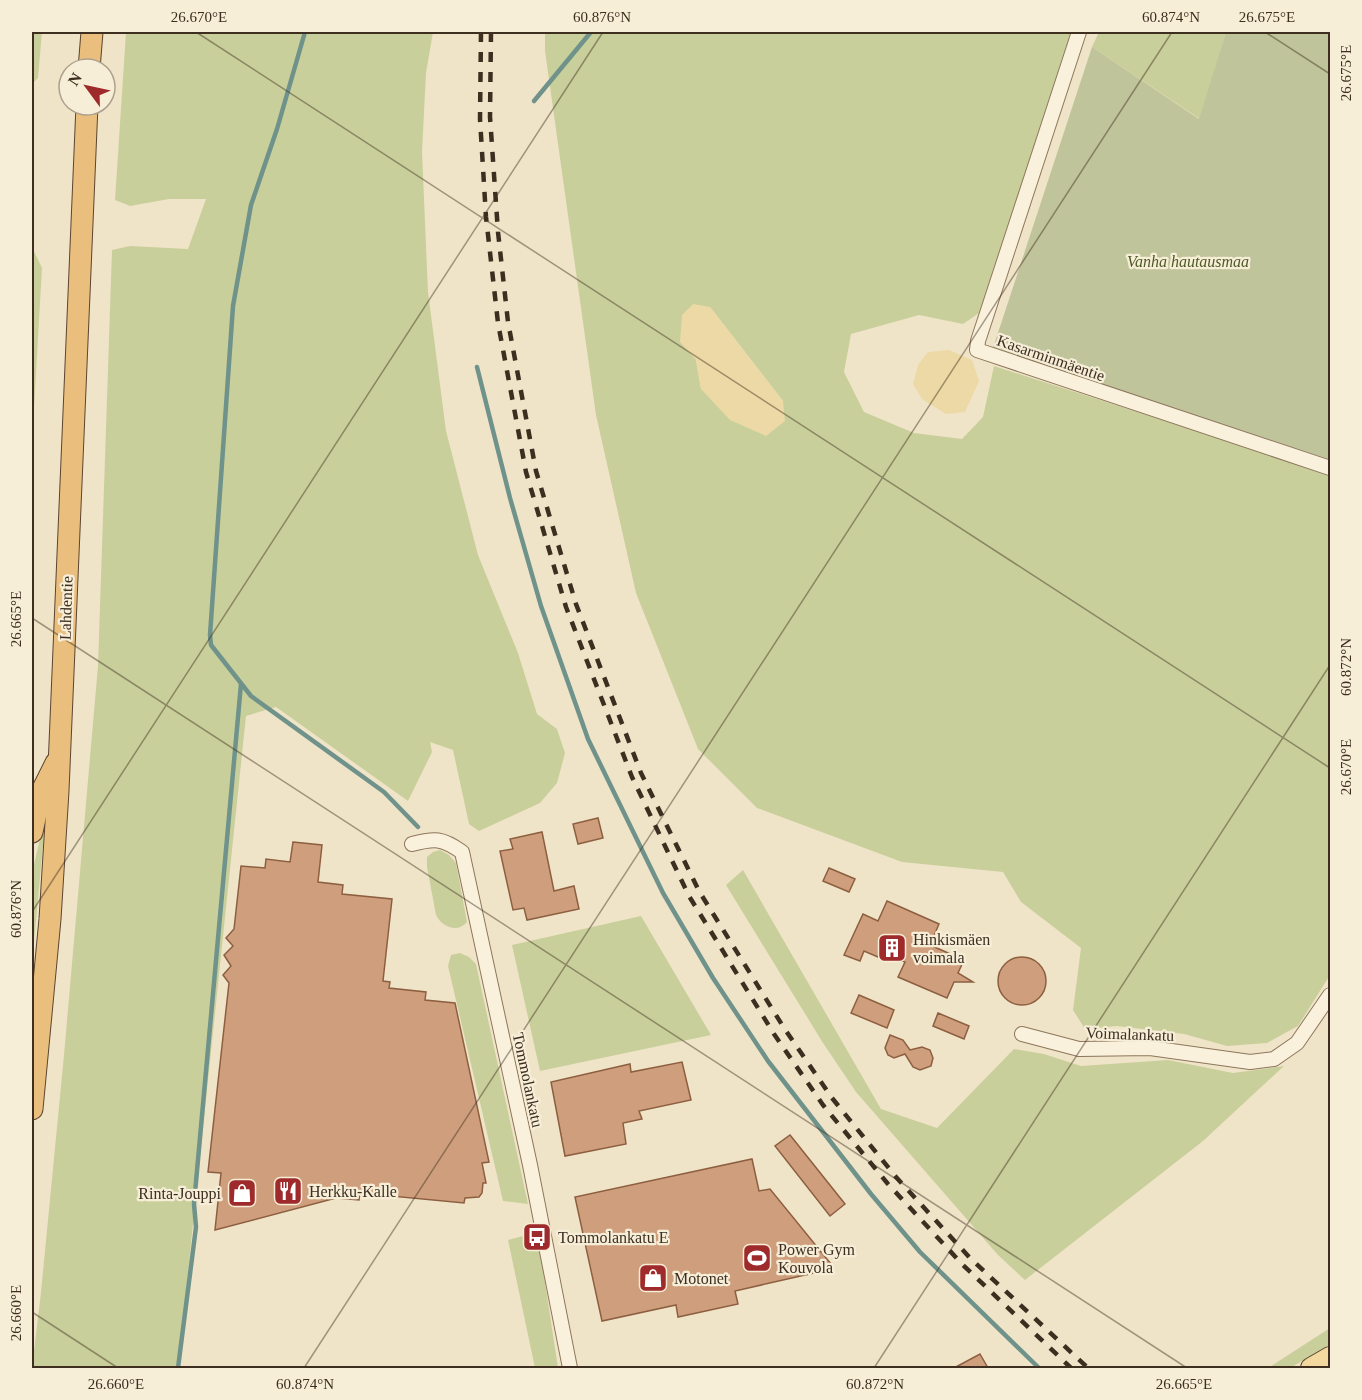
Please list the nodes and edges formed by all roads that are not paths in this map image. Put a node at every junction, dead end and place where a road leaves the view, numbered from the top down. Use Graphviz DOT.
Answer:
graph roads {
  1 [pos="92,32"];
  2 [pos="1079,32"];
  3 [pos="90,57"];
  4 [pos="87,117"];
  5 [pos="1330,468"];
  6 [pos="60,754"];
  7 [pos="32,832"];
  8 [pos="412,844"];
  9 [pos="1330,995"];
  10 [pos="1022,1034"];
  11 [pos="32,1109"];
  12 [pos="1330,1357"];
  13 [pos="570,1368"];
  14 [pos="1311,1368"];
  1 -- 3 [label="highway"];
  2 -- 5 [label="street, Kasarminmäentie"];
  4 -- 6 [label="highway, Lahdentie"];
  6 -- 7 [label="highway"];
  6 -- 11 [label="highway, Lahdentie"];
  8 -- 13 [label="street, Tommolankatu"];
  9 -- 10 [label="street, Voimalankatu"];
  12 -- 14 [label="main road"];
}
